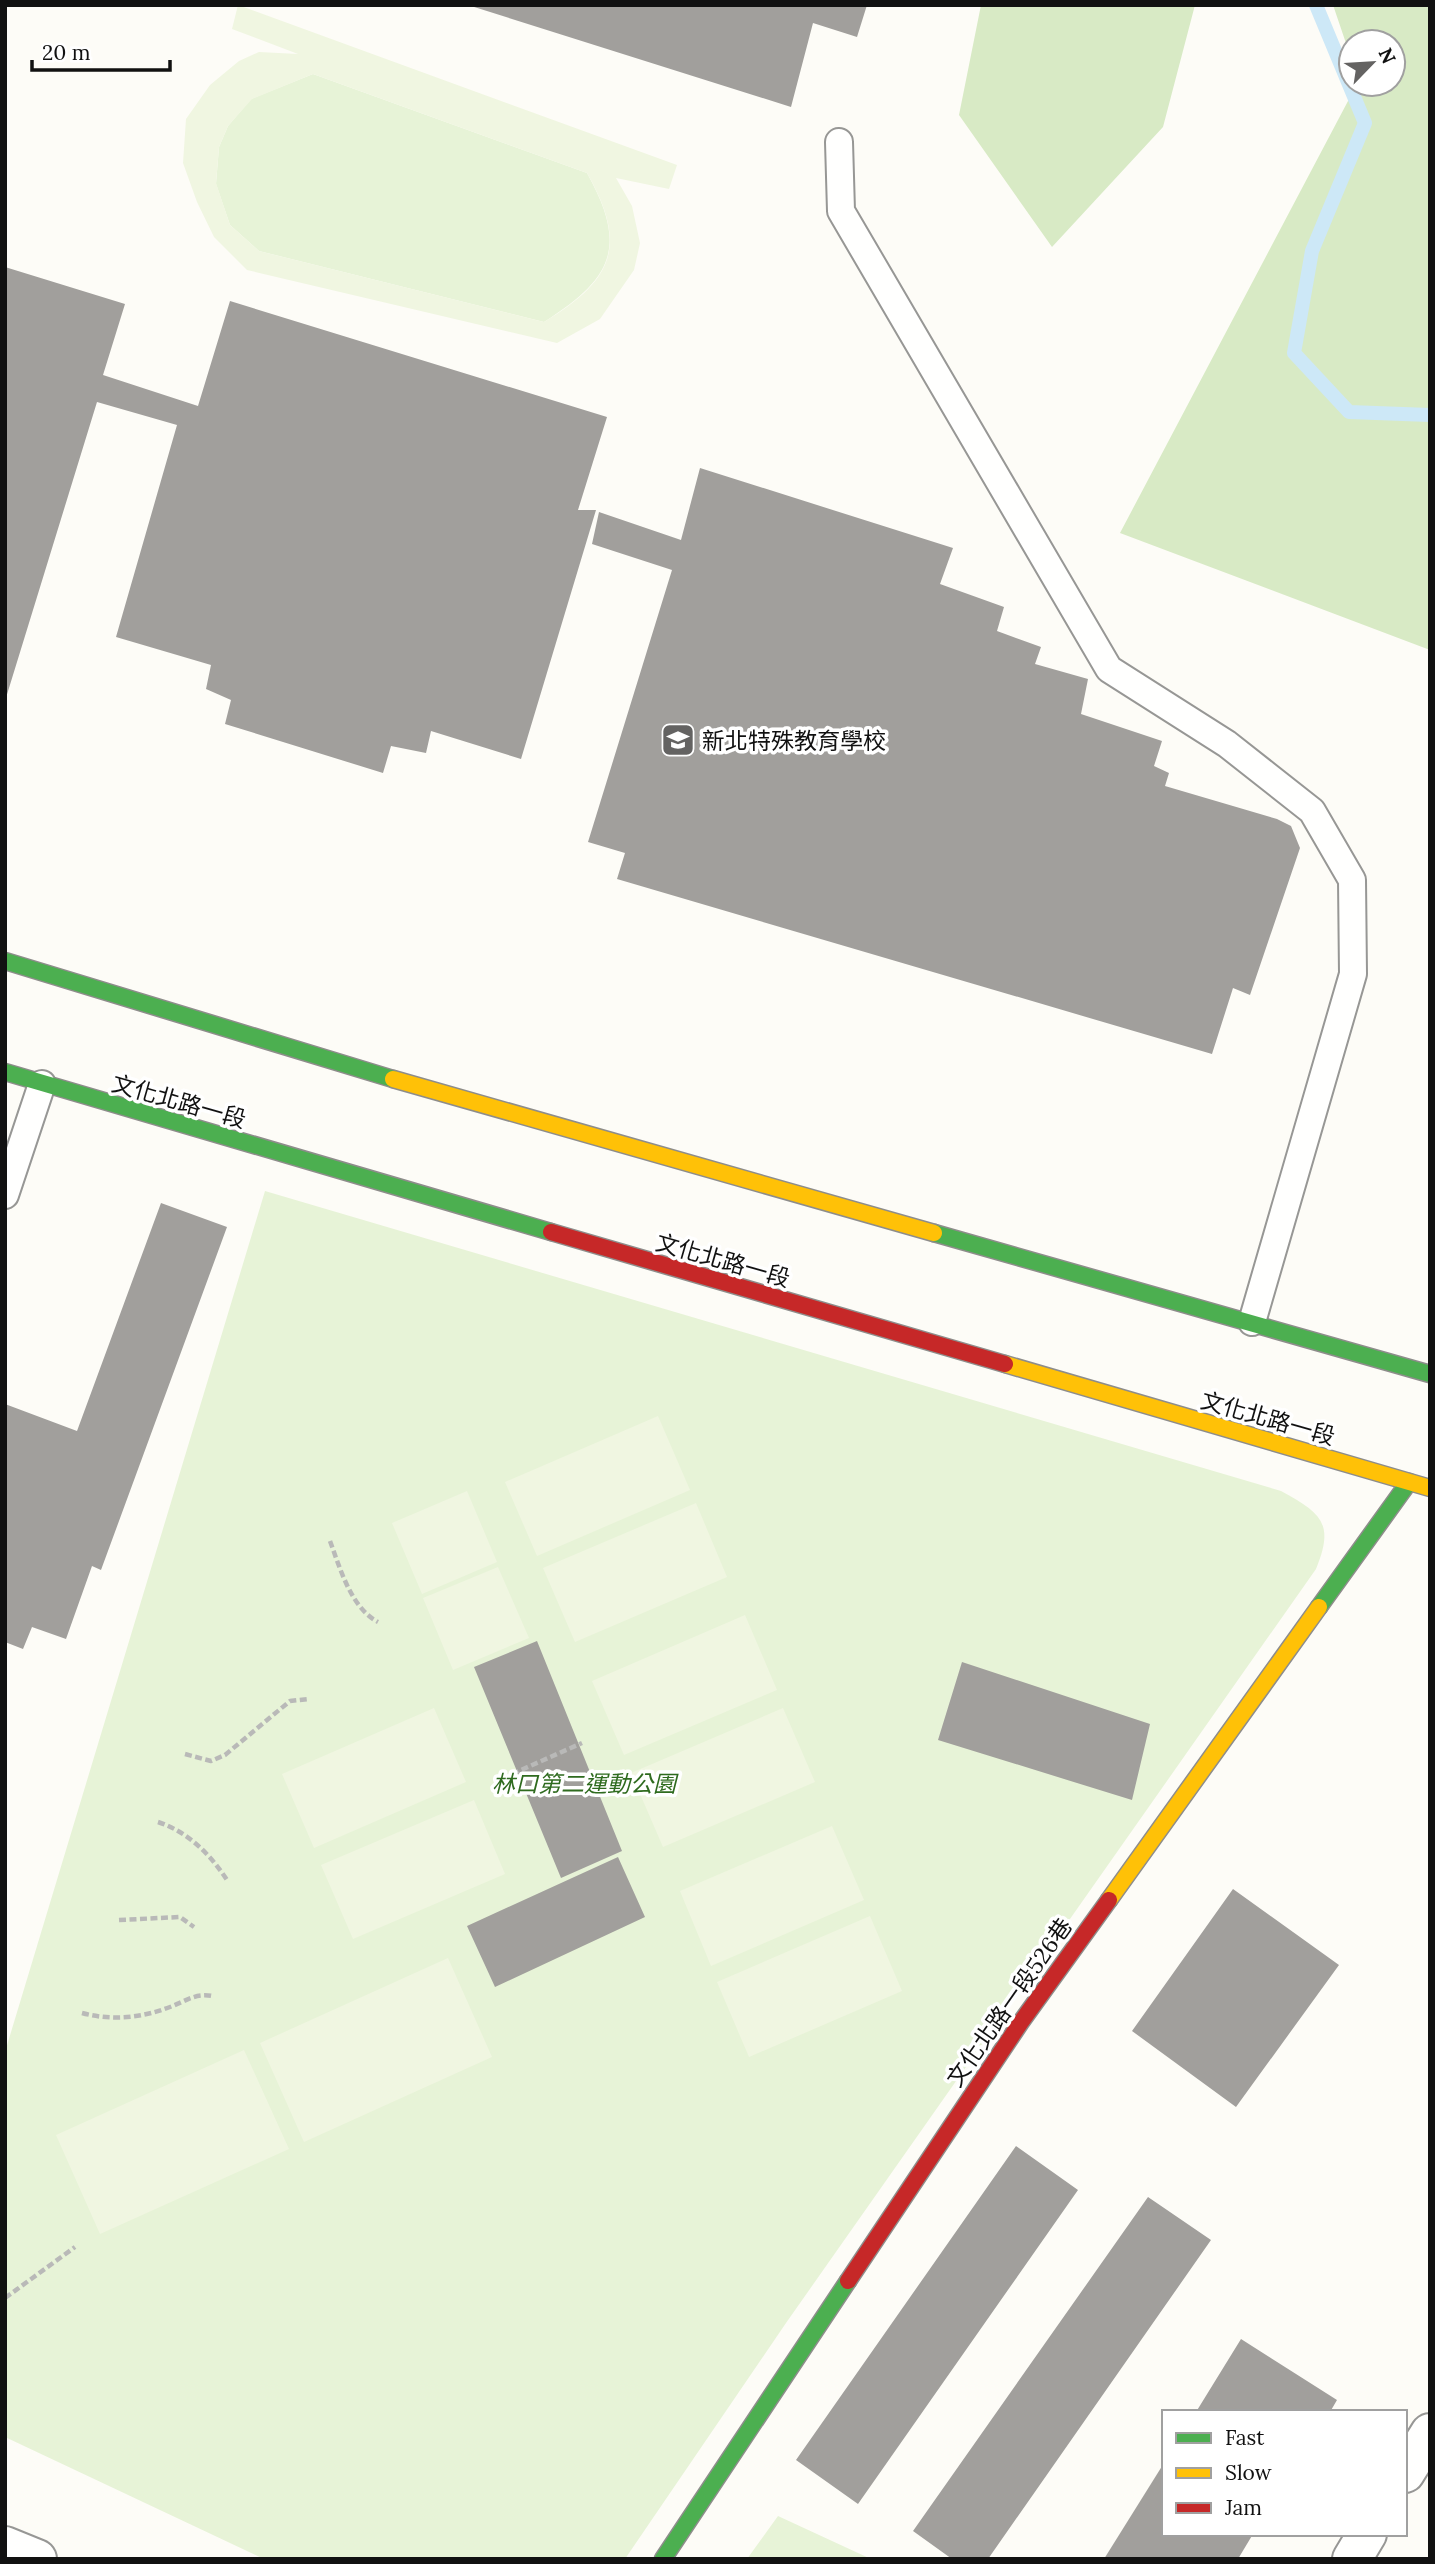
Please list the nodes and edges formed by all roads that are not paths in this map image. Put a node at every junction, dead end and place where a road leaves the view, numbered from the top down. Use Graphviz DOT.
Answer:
graph roads {
  1 [pos="839,142"];
  2 [pos="5,961"];
  3 [pos="5,1072"];
  4 [pos="42,1084"];
  5 [pos="5,1195"];
  6 [pos="1252,1322"];
  7 [pos="1430,1374"];
  8 [pos="1409,1482"];
  9 [pos="1430,1489"];
  10 [pos="1430,2433"];
  11 [pos="1407,2470"];
  12 [pos="1366,2536"];
  13 [pos="5,2546"];
  14 [pos="37,2559"];
  15 [pos="663,2559"];
  16 [pos="1352,2559"];
  1 -- 6 [label="lane"];
  2 -- 6 [label="main road"];
  3 -- 4 [label="main road, 文化北路一段"];
  4 -- 5 [label="lane"];
  4 -- 8 [label="main road, 文化北路一段"];
  6 -- 7 [label="main road"];
  8 -- 9 [label="main road, 文化北路一段"];
  8 -- 15 [label="main road, 文化北路一段526巷"];
  10 -- 11 [label="street"];
  12 -- 16 [label="street"];
  13 -- 14 [label="street"];
}
